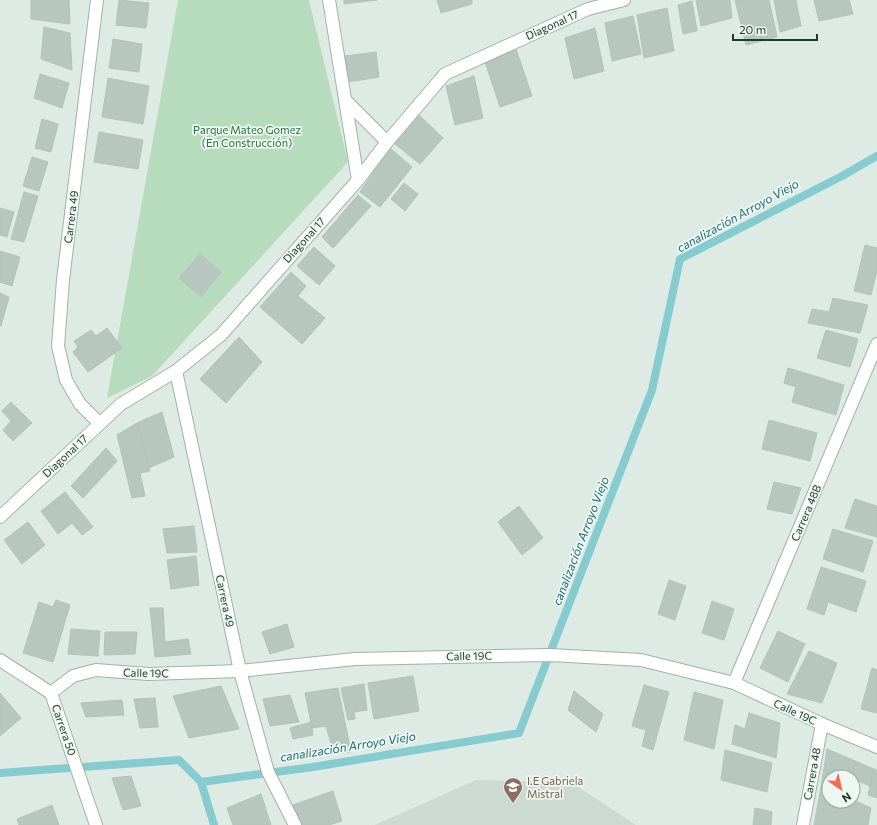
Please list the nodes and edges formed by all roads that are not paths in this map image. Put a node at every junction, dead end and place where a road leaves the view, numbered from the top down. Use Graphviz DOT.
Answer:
graph roads {
  1 [pos="97,0"];
  2 [pos="329,0"];
  3 [pos="624,0"];
  4 [pos="345,100"];
  5 [pos="387,142"];
  6 [pos="358,180"];
  7 [pos="877,344"];
  8 [pos="176,371"];
  9 [pos="99,423"];
  10 [pos="0,516"];
  11 [pos="0,660"];
  12 [pos="240,671"];
  13 [pos="734,682"];
  14 [pos="51,693"];
  15 [pos="822,724"];
  16 [pos="877,747"];
  17 [pos="96,825"];
  18 [pos="295,825"];
  19 [pos="803,825"];
  1 -- 9 [label="street, Carrera 49"];
  2 -- 4 [label="street"];
  3 -- 5 [label="street, Diagonal 17"];
  4 -- 5 [label="street"];
  4 -- 6 [label="street"];
  5 -- 6 [label="street, Diagonal 17"];
  6 -- 8 [label="street, Diagonal 17"];
  7 -- 13 [label="street, Carrera 48B"];
  8 -- 9 [label="street, Diagonal 17"];
  8 -- 12 [label="street, Carrera 49"];
  9 -- 10 [label="street, Diagonal 17"];
  11 -- 14 [label="street, Carrera 50"];
  12 -- 13 [label="street, Calle 19C"];
  12 -- 14 [label="street, Calle 19C"];
  12 -- 18 [label="street, Carrera 49"];
  13 -- 15 [label="street, Calle 19C"];
  14 -- 17 [label="street, Carrera 50"];
  15 -- 16 [label="street, Calle 19C"];
  15 -- 19 [label="street, Carrera 48"];
}
